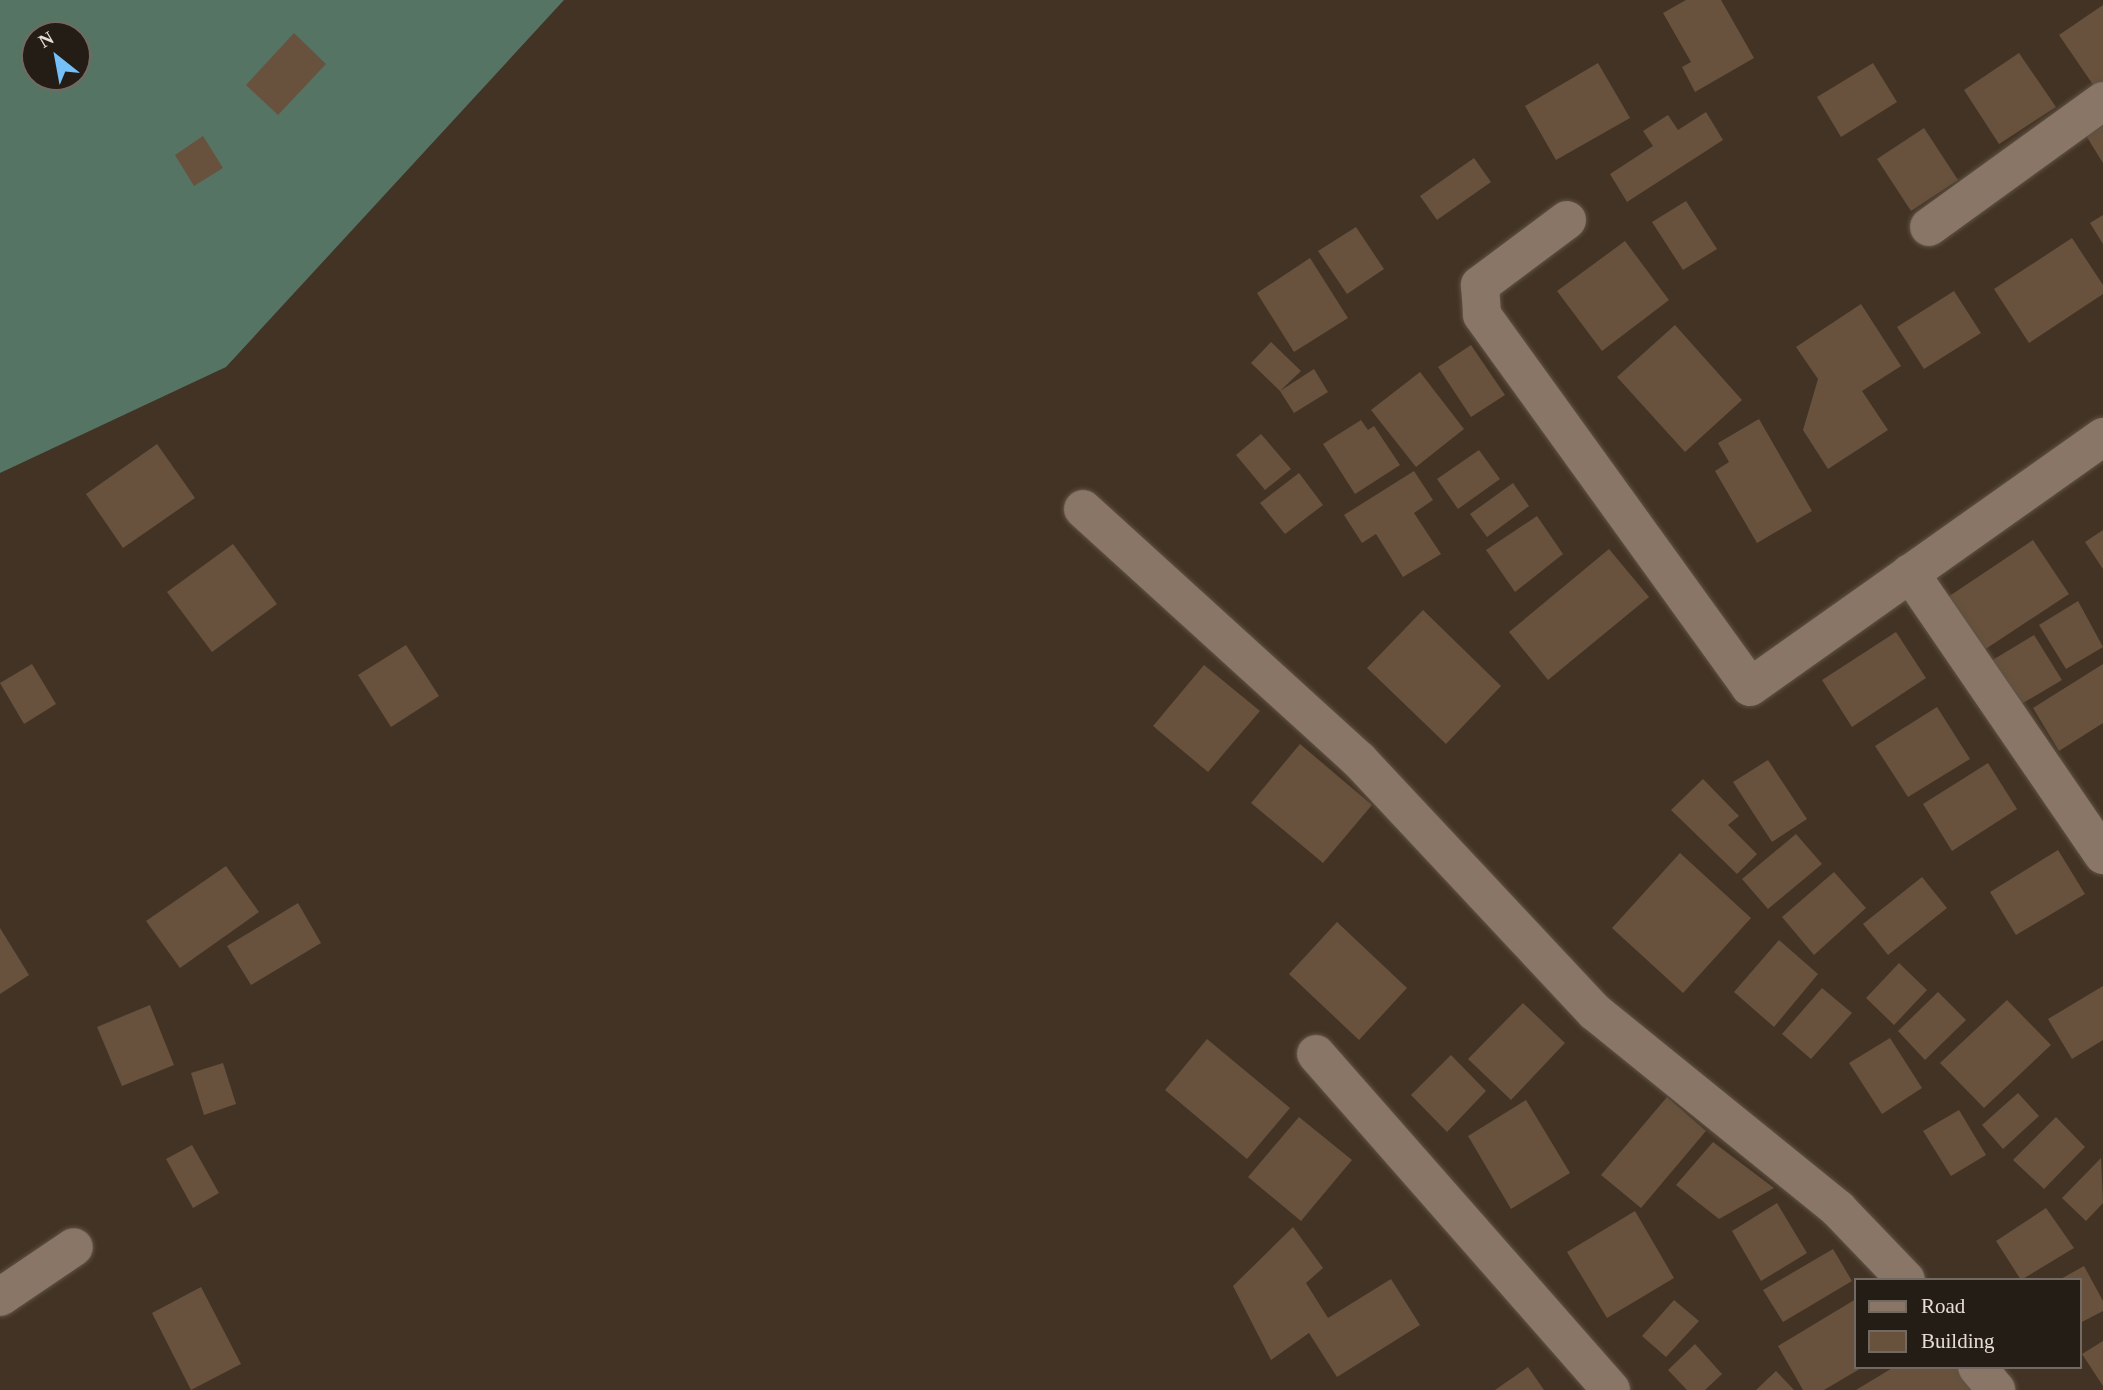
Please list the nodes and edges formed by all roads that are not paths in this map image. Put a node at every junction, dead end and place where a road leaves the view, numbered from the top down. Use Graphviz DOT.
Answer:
graph roads {
  1 [pos="2103,101"];
  2 [pos="1567,220"];
  3 [pos="1929,227"];
  4 [pos="2103,436"];
  5 [pos="1083,509"];
  6 [pos="1910,573"];
  7 [pos="2103,855"];
  8 [pos="1316,1054"];
  9 [pos="74,1247"];
  10 [pos="1904,1278"];
  11 [pos="0,1297"];
  12 [pos="1979,1369"];
  13 [pos="1611,1390"];
  14 [pos="1996,1390"];
  1 -- 3 [label="street"];
  2 -- 6 [label="street"];
  4 -- 6 [label="street"];
  5 -- 10 [label="street"];
  6 -- 7 [label="street"];
  8 -- 13 [label="street"];
  9 -- 11 [label="street"];
  12 -- 14 [label="street"];
}
